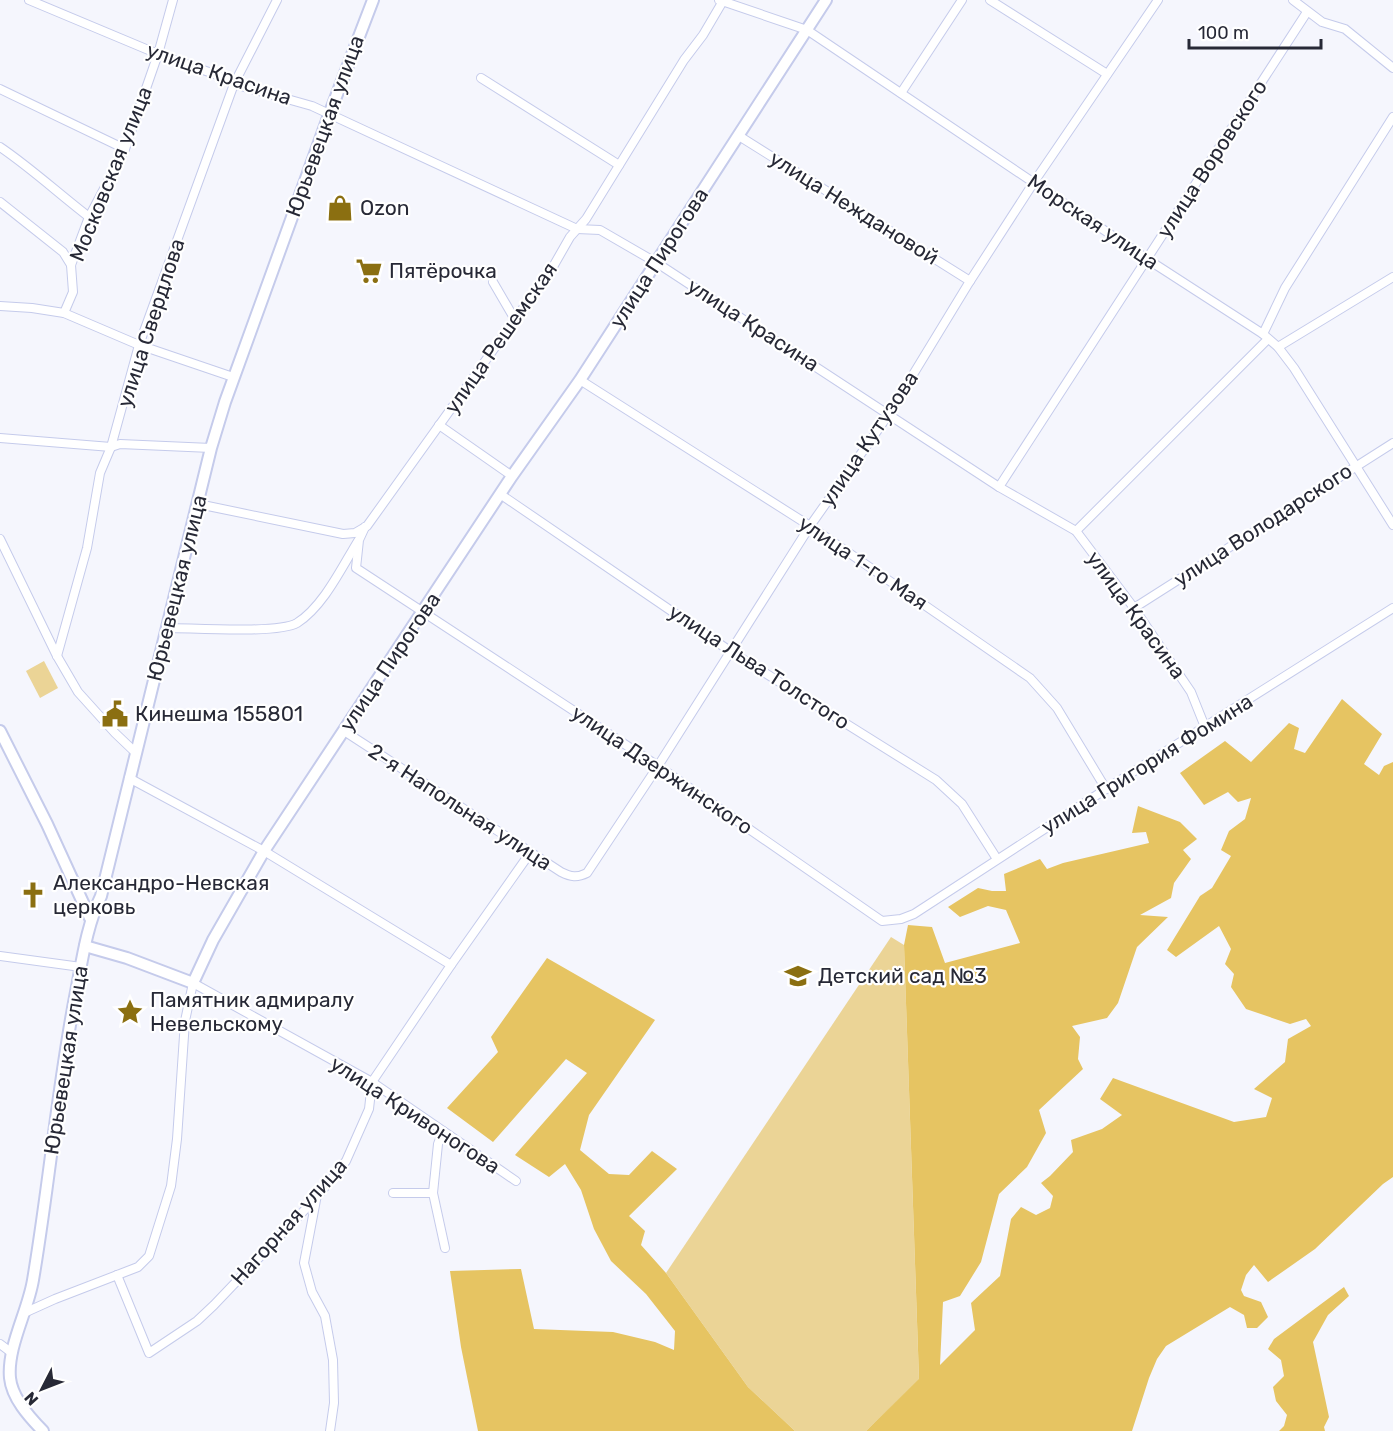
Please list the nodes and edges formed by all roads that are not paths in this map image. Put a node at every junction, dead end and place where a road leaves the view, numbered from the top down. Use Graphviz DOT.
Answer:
graph roads {
  1 [pos="29,0"];
  2 [pos="173,0"];
  3 [pos="277,0"];
  4 [pos="722,0"];
  5 [pos="826,0"];
  6 [pos="962,0"];
  7 [pos="990,0"];
  8 [pos="1158,0"];
  9 [pos="1293,0"];
  10 [pos="369,2"];
  11 [pos="1307,12"];
  12 [pos="807,30"];
  13 [pos="158,54"];
  14 [pos="1393,68"];
  15 [pos="1107,74"];
  16 [pos="481,78"];
  17 [pos="234,84"];
  18 [pos="0,89"];
  19 [pos="901,93"];
  20 [pos="329,115"];
  21 [pos="1393,117"];
  22 [pos="739,136"];
  23 [pos="0,147"];
  24 [pos="125,149"];
  25 [pos="619,165"];
  26 [pos="1034,182"];
  27 [pos="0,202"];
  28 [pos="89,217"];
  29 [pos="577,229"];
  30 [pos="1147,260"];
  31 [pos="657,263"];
  32 [pos="71,265"];
  33 [pos="1393,277"];
  34 [pos="970,281"];
  35 [pos="493,282"];
  36 [pos="0,306"];
  37 [pos="64,313"];
  38 [pos="514,318"];
  39 [pos="1265,337"];
  40 [pos="139,345"];
  41 [pos="1278,347"];
  42 [pos="233,377"];
  43 [pos="580,380"];
  44 [pos="889,414"];
  45 [pos="439,425"];
  46 [pos="0,438"];
  47 [pos="1393,443"];
  48 [pos="111,447"];
  49 [pos="211,448"];
  50 [pos="1355,467"];
  51 [pos="512,476"];
  52 [pos="999,487"];
  53 [pos="500,494"];
  54 [pos="198,504"];
  55 [pos="1393,525"];
  56 [pos="810,526"];
  57 [pos="365,527"];
  58 [pos="1076,531"];
  59 [pos="0,539"];
  60 [pos="359,540"];
  61 [pos="1134,608"];
  62 [pos="1393,608"];
  63 [pos="423,612"];
  64 [pos="167,628"];
  65 [pos="730,651"];
  66 [pos="57,656"];
  67 [pos="1206,727"];
  68 [pos="0,731"];
  69 [pos="344,731"];
  70 [pos="136,753"];
  71 [pos="658,766"];
  72 [pos="129,778"];
  73 [pos="1106,789"];
  74 [pos="264,851"];
  75 [pos="530,853"];
  76 [pos="997,859"];
  77 [pos="579,877"];
  78 [pos="90,918"];
  79 [pos="901,920"];
  80 [pos="85,946"];
  81 [pos="0,956"];
  82 [pos="451,965"];
  83 [pos="81,967"];
  84 [pos="193,983"];
  85 [pos="372,1082"];
  86 [pos="443,1131"];
  87 [pos="516,1181"];
  88 [pos="393,1193"];
  89 [pos="433,1193"];
  90 [pos="316,1198"];
  91 [pos="445,1248"];
  92 [pos="117,1275"];
  93 [pos="24,1314"];
  94 [pos="0,1344"];
  95 [pos="12,1353"];
  96 [pos="43,1431"];
  97 [pos="330,1431"];
  1 -- 13 [label="street, улица Красина"];
  2 -- 13 [label="street, Московская улица"];
  3 -- 17 [label="street, улица Свердлова"];
  4 -- 12 [label="street, Морская улица"];
  4 -- 25 [label="street, улица Решемская"];
  5 -- 12 [label="street, улица Пирогова"];
  6 -- 19 [label="street"];
  7 -- 15 [label="street"];
  8 -- 15 [label="street, улица Кутузова"];
  9 -- 11 [label="street"];
  10 -- 20 [label="street, Юрьевецкая улица"];
  11 -- 14 [label="street"];
  11 -- 30 [label="street, улица Воровского"];
  12 -- 19 [label="street, Морская улица"];
  12 -- 22 [label="street, улица Пирогова"];
  13 -- 17 [label="street, улица Красина"];
  13 -- 24 [label="street, Московская улица"];
  15 -- 26 [label="street, улица Кутузова"];
  16 -- 25 [label="street"];
  17 -- 20 [label="street, улица Красина"];
  17 -- 40 [label="street, улица Свердлова"];
  18 -- 24 [label="street"];
  19 -- 26 [label="street, Морская улица"];
  20 -- 29 [label="street, улица Красина"];
  20 -- 42 [label="street, Юрьевецкая улица"];
  21 -- 39 [label="street"];
  22 -- 31 [label="street, улица Пирогова"];
  22 -- 34 [label="street, улица Неждановой"];
  23 -- 28 [label="street"];
  24 -- 28 [label="street, Московская улица"];
  25 -- 29 [label="street, улица Решемская"];
  26 -- 30 [label="street, Морская улица"];
  26 -- 34 [label="street, улица Кутузова"];
  27 -- 32 [label="street"];
  28 -- 32 [label="street, Московская улица"];
  29 -- 31 [label="street, улица Красина"];
  29 -- 38 [label="street, улица Решемская"];
  30 -- 39 [label="street, Морская улица"];
  30 -- 52 [label="street, улица Воровского"];
  31 -- 43 [label="street, улица Пирогова"];
  31 -- 44 [label="street, улица Красина"];
  32 -- 37 [label="street, Московская улица"];
  33 -- 41 [label="street"];
  34 -- 44 [label="street, улица Кутузова"];
  35 -- 38 [label="street"];
  36 -- 37 [label="street"];
  37 -- 40 [label="street"];
  38 -- 45 [label="street, улица Решемская"];
  39 -- 41 [label="street, Морская улица"];
  39 -- 58 [label="street"];
  40 -- 42 [label="street"];
  40 -- 48 [label="street, улица Свердлова"];
  41 -- 50 [label="street, Морская улица"];
  42 -- 49 [label="street, Юрьевецкая улица"];
  43 -- 51 [label="street, улица Пирогова"];
  43 -- 56 [label="street, улица 1-го Мая"];
  44 -- 52 [label="street, улица Красина"];
  44 -- 56 [label="street, улица Кутузова"];
  45 -- 51 [label="street"];
  45 -- 57 [label="street, улица Решемская"];
  46 -- 48 [label="street"];
  47 -- 50 [label="street, улица Володарского"];
  48 -- 49 [label="street"];
  48 -- 66 [label="street, улица Свердлова"];
  49 -- 54 [label="street, Юрьевецкая улица"];
  50 -- 55 [label="street, Морская улица"];
  50 -- 61 [label="street, улица Володарского"];
  51 -- 53 [label="street, улица Пирогова"];
  52 -- 58 [label="street, улица Красина"];
  53 -- 63 [label="street, улица Пирогова"];
  53 -- 65 [label="street, улица Льва Толстого"];
  54 -- 57 [label="street"];
  54 -- 64 [label="street, Юрьевецкая улица"];
  56 -- 65 [label="street, улица Кутузова"];
  56 -- 73 [label="street, улица 1-го Мая"];
  57 -- 60 [label="street, улица Решемская"];
  58 -- 61 [label="street, улица Красина"];
  59 -- 66 [label="street"];
  60 -- 63 [label="street, улица Дзержинского"];
  60 -- 64 [label="street"];
  61 -- 67 [label="street, улица Красина"];
  62 -- 67 [label="street, улица Григория Фомина"];
  63 -- 69 [label="street, улица Пирогова"];
  63 -- 71 [label="street, улица Дзержинского"];
  64 -- 70 [label="street, Юрьевецкая улица"];
  65 -- 71 [label="street, улица Кутузова"];
  65 -- 76 [label="street, улица Льва Толстого"];
  66 -- 70 [label="street"];
  67 -- 73 [label="street, улица Григория Фомина"];
  68 -- 78 [label="street"];
  69 -- 74 [label="street, улица Пирогова"];
  69 -- 75 [label="street, 2-я Напольная улица"];
  70 -- 72 [label="street, Юрьевецкая улица"];
  71 -- 77 [label="street, улица Кутузова"];
  71 -- 79 [label="street, улица Дзержинского"];
  72 -- 74 [label="street"];
  72 -- 78 [label="street, Юрьевецкая улица"];
  73 -- 76 [label="street, улица Григория Фомина"];
  74 -- 82 [label="street"];
  74 -- 84 [label="street, улица Пирогова"];
  75 -- 77 [label="street, 2-я Напольная улица"];
  75 -- 82 [label="street, Нагорная улица"];
  76 -- 79 [label="street, улица Григория Фомина"];
  78 -- 80 [label="street, Юрьевецкая улица"];
  80 -- 83 [label="street, Юрьевецкая улица"];
  80 -- 84 [label="street, улица Кривоногова"];
  81 -- 83 [label="street"];
  82 -- 85 [label="street, Нагорная улица"];
  83 -- 93 [label="street, Юрьевецкая улица"];
  84 -- 85 [label="street, улица Кривоногова"];
  84 -- 92 [label="street, улица Пирогова"];
  85 -- 86 [label="street, улица Кривоногова"];
  85 -- 90 [label="street, Нагорная улица"];
  86 -- 87 [label="street, улица Кривоногова"];
  86 -- 89 [label="street"];
  88 -- 89 [label="street"];
  89 -- 91 [label="street"];
  90 -- 92 [label="street, Нагорная улица"];
  90 -- 97 [label="street"];
  92 -- 93 [label="street, улица Пирогова"];
  93 -- 95 [label="street, Юрьевецкая улица"];
  94 -- 95 [label="street"];
  95 -- 96 [label="street, Юрьевецкая улица"];
}
